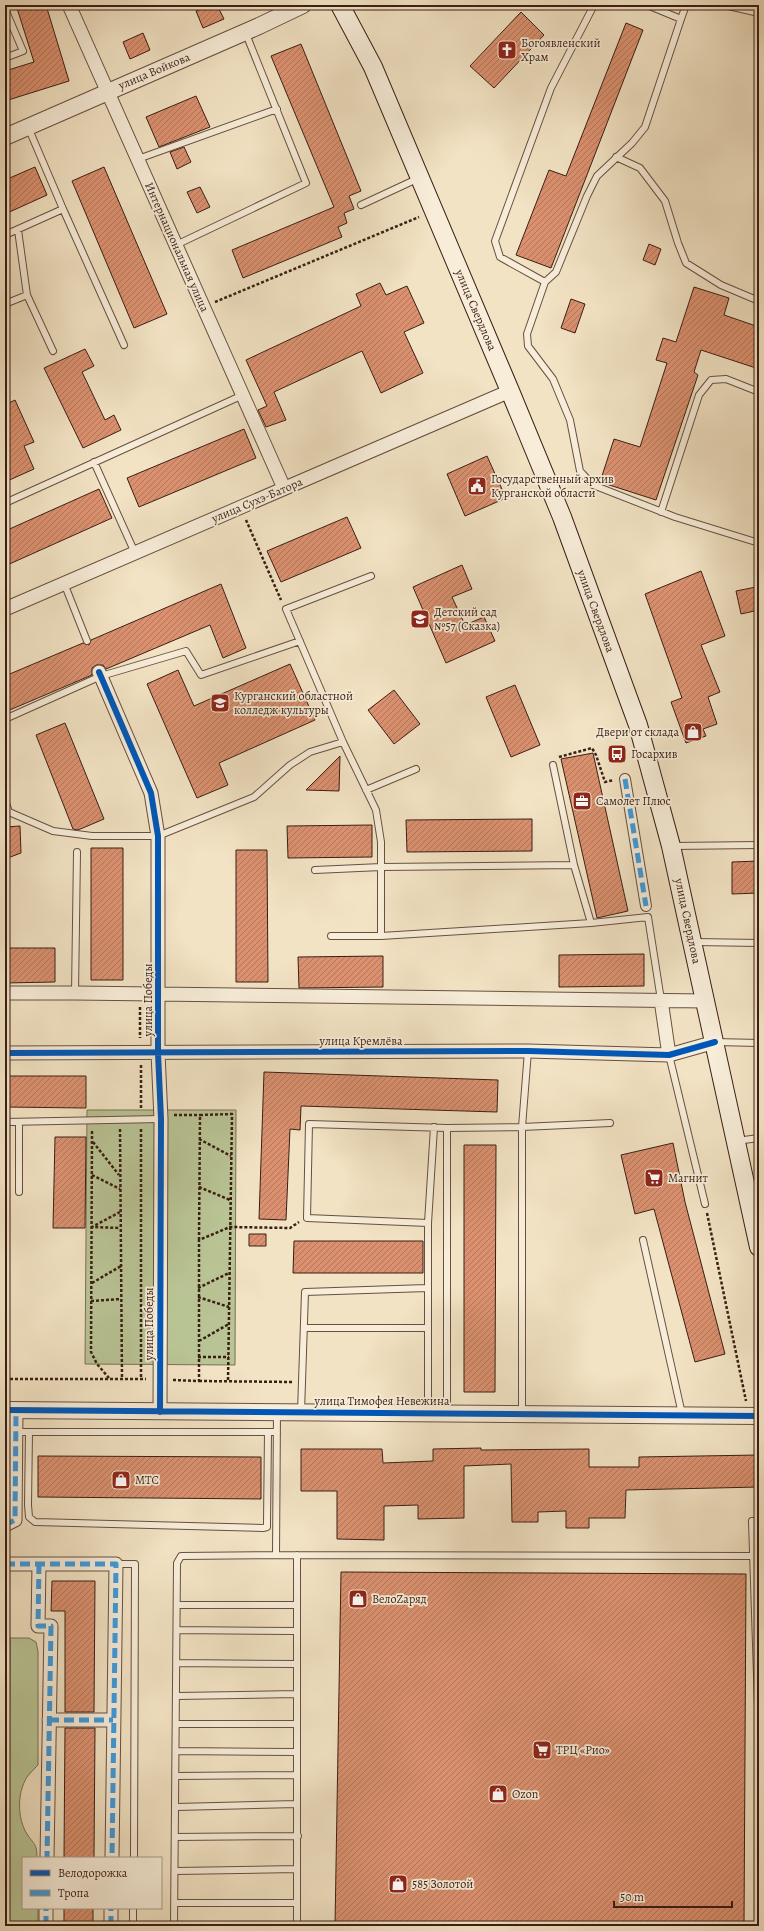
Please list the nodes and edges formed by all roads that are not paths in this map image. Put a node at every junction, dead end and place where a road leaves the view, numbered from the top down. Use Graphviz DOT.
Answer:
graph roads {
  1 [pos="69,5"];
  2 [pos="304,5"];
  3 [pos="340,5"];
  4 [pos="594,5"];
  5 [pos="647,5"];
  6 [pos="686,5"];
  7 [pos="724,5"];
  8 [pos="5,9"];
  9 [pos="759,12"];
  10 [pos="681,19"];
  11 [pos="245,32"];
  12 [pos="5,58"];
  13 [pos="107,91"];
  14 [pos="277,109"];
  15 [pos="27,126"];
  16 [pos="5,137"];
  17 [pos="616,157"];
  18 [pos="138,159"];
  19 [pos="420,178"];
  20 [pos="361,205"];
  21 [pos="63,209"];
  22 [pos="18,230"];
  23 [pos="5,235"];
  24 [pos="176,245"];
  25 [pos="545,282"];
  26 [pos="27,294"];
  27 [pos="759,301"];
  28 [pos="5,304"];
  29 [pos="124,345"];
  30 [pos="53,351"];
  31 [pos="510,391"];
  32 [pos="759,392"];
  33 [pos="243,395"];
  34 [pos="94,462"];
  35 [pos="284,488"];
  36 [pos="5,503"];
  37 [pos="661,512"];
  38 [pos="759,543"];
  39 [pos="135,553"];
  40 [pos="371,576"];
  41 [pos="64,583"];
  42 [pos="5,609"];
  43 [pos="88,641"];
  44 [pos="300,641"];
  45 [pos="100,674"];
  46 [pos="5,719"];
  47 [pos="343,742"];
  48 [pos="553,765"];
  49 [pos="416,769"];
  50 [pos="625,778"];
  51 [pos="366,790"];
  52 [pos="5,800"];
  53 [pos="158,836"];
  54 [pos="759,845"];
  55 [pos="672,846"];
  56 [pos="77,852"];
  57 [pos="574,866"];
  58 [pos="381,867"];
  59 [pos="315,870"];
  60 [pos="646,906"];
  61 [pos="648,917"];
  62 [pos="592,923"];
  63 [pos="331,936"];
  64 [pos="381,936"];
  65 [pos="693,942"];
  66 [pos="759,943"];
  67 [pos="5,993"];
  68 [pos="75,993"];
  69 [pos="159,994"];
  70 [pos="661,1000"];
  71 [pos="705,1001"];
  72 [pos="715,1042"];
  73 [pos="759,1043"];
  74 [pos="528,1051"];
  75 [pos="5,1053"];
  76 [pos="158,1053"];
  77 [pos="669,1055"];
  78 [pos="161,1117"];
  79 [pos="5,1122"];
  80 [pos="19,1122"];
  81 [pos="610,1123"];
  82 [pos="434,1127"];
  83 [pos="522,1127"];
  84 [pos="447,1128"];
  85 [pos="759,1138"];
  86 [pos="735,1141"];
  87 [pos="19,1192"];
  88 [pos="705,1204"];
  89 [pos="755,1205"];
  90 [pos="428,1223"];
  91 [pos="643,1240"];
  92 [pos="759,1247"];
  93 [pos="427,1288"];
  94 [pos="304,1328"];
  95 [pos="427,1328"];
  96 [pos="11,1410"];
  97 [pos="160,1412"];
  98 [pos="277,1412"];
  99 [pos="301,1412"];
  100 [pos="428,1412"];
  101 [pos="447,1412"];
  102 [pos="522,1414"];
  103 [pos="682,1414"];
  104 [pos="754,1416"];
  105 [pos="22,1432"];
  106 [pos="268,1432"];
  107 [pos="277,1432"];
  108 [pos="10,1452"];
  109 [pos="759,1521"];
  110 [pos="5,1525"];
  111 [pos="276,1555"];
  112 [pos="297,1555"];
  113 [pos="753,1556"];
  114 [pos="5,1564"];
  115 [pos="39,1564"];
  116 [pos="116,1564"];
  117 [pos="177,1605"];
  118 [pos="297,1605"];
  119 [pos="177,1630"];
  120 [pos="297,1631"];
  121 [pos="177,1663"];
  122 [pos="297,1664"];
  123 [pos="297,1694"];
  124 [pos="177,1696"];
  125 [pos="49,1720"];
  126 [pos="113,1720"];
  127 [pos="177,1724"];
  128 [pos="297,1724"];
  129 [pos="759,1737"];
  130 [pos="176,1752"];
  131 [pos="297,1752"];
  132 [pos="297,1775"];
  133 [pos="176,1776"];
  134 [pos="297,1804"];
  135 [pos="176,1807"];
  136 [pos="298,1836"];
  137 [pos="175,1837"];
  138 [pos="47,1857"];
  139 [pos="112,1857"];
  140 [pos="134,1857"];
  141 [pos="297,1869"];
  142 [pos="175,1871"];
  143 [pos="175,1903"];
  144 [pos="297,1903"];
  145 [pos="46,1909"];
  146 [pos="111,1909"];
  147 [pos="133,1909"];
  148 [pos="46,1926"];
  149 [pos="111,1926"];
  150 [pos="133,1926"];
  151 [pos="174,1926"];
  152 [pos="298,1926"];
  1 -- 13 [label="street, Интернациональная улица"];
  2 -- 11 [label="street, улица Войкова"];
  3 -- 19 [label="main road, улица Свердлова"];
  4 -- 25 [label="lane"];
  5 -- 10 [label="lane"];
  6 -- 10 [label="lane"];
  7 -- 9 [label="lane"];
  8 -- 12 [label="lane"];
  10 -- 17 [label="lane"];
  11 -- 13 [label="street, улица Войкова"];
  11 -- 14 [label="lane"];
  13 -- 15 [label="street, улица Войкова"];
  13 -- 18 [label="street, Интернациональная улица"];
  14 -- 18 [label="lane"];
  14 -- 24 [label="lane"];
  15 -- 16 [label="street, улица Войкова"];
  15 -- 21 [label="lane"];
  17 -- 25 [label="lane"];
  17 -- 27 [label="lane"];
  18 -- 24 [label="street, Интернациональная улица"];
  19 -- 20 [label="lane"];
  19 -- 31 [label="main road, улица Свердлова"];
  21 -- 22 [label="lane"];
  21 -- 29 [label="lane"];
  22 -- 23 [label="lane"];
  22 -- 26 [label="lane"];
  24 -- 33 [label="street, Интернациональная улица"];
  25 -- 37 [label="lane"];
  26 -- 28 [label="lane"];
  26 -- 30 [label="lane"];
  31 -- 35 [label="street, улица Сухэ-Батора"];
  31 -- 55 [label="main road, улица Свердлова"];
  32 -- 37 [label="lane"];
  33 -- 34 [label="lane"];
  33 -- 35 [label="street, Интернациональная улица"];
  34 -- 36 [label="lane"];
  34 -- 39 [label="lane"];
  35 -- 39 [label="street, улица Сухэ-Батора"];
  37 -- 38 [label="lane"];
  39 -- 41 [label="street, улица Сухэ-Батора"];
  40 -- 44 [label="lane"];
  41 -- 42 [label="street, улица Сухэ-Батора"];
  41 -- 43 [label="lane"];
  44 -- 45 [label="lane"];
  44 -- 47 [label="lane"];
  45 -- 46 [label="lane"];
  45 -- 53 [label="street, улица Победы"];
  47 -- 51 [label="lane"];
  47 -- 53 [label="lane"];
  48 -- 57 [label="lane"];
  49 -- 51 [label="lane"];
  50 -- 60 [label="street"];
  51 -- 58 [label="lane"];
  52 -- 53 [label="lane"];
  53 -- 69 [label="street, улица Победы"];
  54 -- 55 [label="lane"];
  55 -- 65 [label="main road, улица Свердлова"];
  56 -- 68 [label="lane"];
  57 -- 58 [label="lane"];
  57 -- 62 [label="lane"];
  58 -- 59 [label="lane"];
  58 -- 64 [label="lane"];
  60 -- 61 [label="lane"];
  61 -- 62 [label="lane"];
  61 -- 70 [label="lane"];
  62 -- 64 [label="lane"];
  63 -- 64 [label="lane"];
  65 -- 66 [label="lane"];
  65 -- 71 [label="main road, улица Свердлова"];
  67 -- 68 [label="street"];
  68 -- 69 [label="street"];
  69 -- 70 [label="street"];
  69 -- 76 [label="street, улица Победы"];
  70 -- 71 [label="street"];
  70 -- 77 [label="street"];
  71 -- 72 [label="main road, улица Свердлова"];
  72 -- 73 [label="lane"];
  72 -- 77 [label="street, улица Кремлёва"];
  72 -- 86 [label="main road, улица Свердлова"];
  74 -- 76 [label="street, улица Кремлёва"];
  74 -- 77 [label="street, улица Кремлёва"];
  74 -- 83 [label="lane"];
  75 -- 76 [label="street, улица Кремлёва"];
  76 -- 78 [label="street, улица Победы"];
  77 -- 88 [label="lane"];
  78 -- 80 [label="lane"];
  78 -- 97 [label="street, улица Победы"];
  79 -- 80 [label="lane"];
  80 -- 87 [label="lane"];
  81 -- 83 [label="lane"];
  82 -- 84 [label="lane"];
  82 -- 90 [label="lane"];
  82 -- 90 [label="lane"];
  83 -- 84 [label="lane"];
  83 -- 102 [label="lane"];
  84 -- 101 [label="lane"];
  85 -- 86 [label="lane"];
  86 -- 89 [label="main road, улица Свердлова"];
  89 -- 92 [label="main road, улица Свердлова"];
  90 -- 93 [label="lane"];
  91 -- 103 [label="lane"];
  93 -- 94 [label="lane"];
  93 -- 95 [label="lane"];
  94 -- 95 [label="lane"];
  94 -- 99 [label="lane"];
  95 -- 100 [label="lane"];
  96 -- 97 [label="street, улица Тимофея Невежина"];
  96 -- 105 [label="street"];
  97 -- 98 [label="street, улица Тимофея Невежина"];
  98 -- 99 [label="street, улица Тимофея Невежина"];
  98 -- 107 [label="lane"];
  99 -- 100 [label="street, улица Тимофея Невежина"];
  100 -- 101 [label="street, улица Тимофея Невежина"];
  101 -- 102 [label="street, улица Тимофея Невежина"];
  102 -- 103 [label="street, улица Тимофея Невежина"];
  103 -- 104 [label="street, улица Тимофея Невежина"];
  105 -- 106 [label="lane"];
  105 -- 106 [label="lane"];
  105 -- 108 [label="street"];
  106 -- 107 [label="lane"];
  107 -- 111 [label="lane"];
  108 -- 110 [label="street"];
  109 -- 113 [label="lane"];
  111 -- 112 [label="lane"];
  111 -- 117 [label="lane"];
  112 -- 113 [label="lane"];
  112 -- 118 [label="lane"];
  113 -- 129 [label="lane"];
  114 -- 115 [label="street"];
  115 -- 116 [label="street"];
  115 -- 125 [label="street"];
  116 -- 126 [label="street"];
  116 -- 140 [label="lane"];
  117 -- 118 [label="lane"];
  117 -- 119 [label="lane"];
  118 -- 120 [label="lane"];
  119 -- 120 [label="lane"];
  119 -- 121 [label="lane"];
  120 -- 122 [label="lane"];
  121 -- 122 [label="lane"];
  121 -- 124 [label="lane"];
  122 -- 123 [label="lane"];
  123 -- 124 [label="lane"];
  123 -- 128 [label="lane"];
  124 -- 127 [label="lane"];
  125 -- 126 [label="street"];
  125 -- 138 [label="street"];
  126 -- 139 [label="street"];
  127 -- 128 [label="lane"];
  127 -- 130 [label="lane"];
  128 -- 131 [label="lane"];
  130 -- 131 [label="lane"];
  130 -- 133 [label="lane"];
  131 -- 132 [label="lane"];
  132 -- 133 [label="lane"];
  132 -- 134 [label="lane"];
  133 -- 135 [label="lane"];
  134 -- 135 [label="lane"];
  134 -- 136 [label="lane"];
  135 -- 137 [label="lane"];
  136 -- 137 [label="lane"];
  136 -- 141 [label="lane"];
  137 -- 142 [label="lane"];
  141 -- 142 [label="lane"];
  141 -- 144 [label="lane"];
  142 -- 143 [label="lane"];
  143 -- 144 [label="lane"];
  143 -- 151 [label="lane"];
  144 -- 152 [label="lane"];
  145 -- 148 [label="street"];
  146 -- 149 [label="street"];
  147 -- 150 [label="lane"];
}
